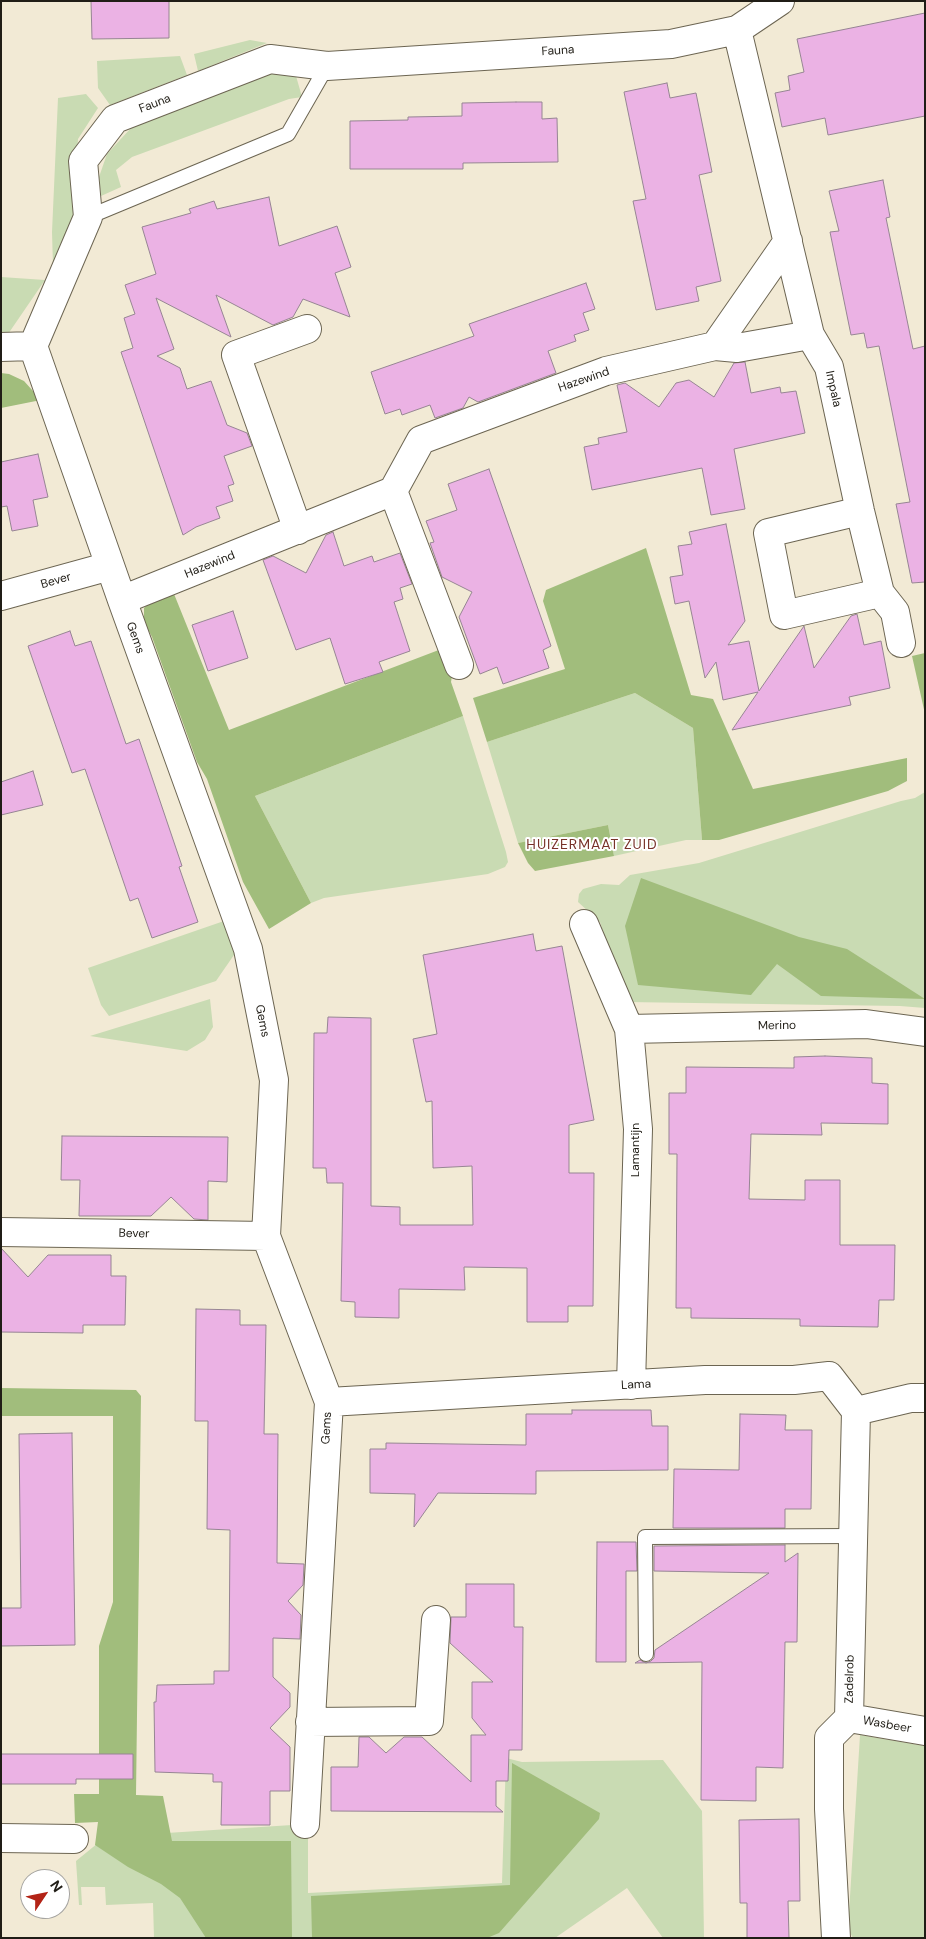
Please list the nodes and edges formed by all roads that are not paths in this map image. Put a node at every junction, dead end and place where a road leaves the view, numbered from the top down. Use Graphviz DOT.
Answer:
graph roads {
  1 [pos="780,1"];
  2 [pos="737,30"];
  3 [pos="327,66"];
  4 [pos="88,217"];
  5 [pos="788,241"];
  6 [pos="307,329"];
  7 [pos="810,336"];
  8 [pos="33,346"];
  9 [pos="715,346"];
  10 [pos="1,347"];
  11 [pos="393,492"];
  12 [pos="860,511"];
  13 [pos="298,530"];
  14 [pos="110,566"];
  15 [pos="880,593"];
  16 [pos="1,596"];
  17 [pos="122,600"];
  18 [pos="901,643"];
  19 [pos="459,664"];
  20 [pos="584,924"];
  21 [pos="629,1029"];
  22 [pos="925,1032"];
  23 [pos="1,1232"];
  24 [pos="266,1236"];
  25 [pos="632,1385"];
  26 [pos="925,1398"];
  27 [pos="329,1402"];
  28 [pos="856,1411"];
  29 [pos="853,1536"];
  30 [pos="436,1620"];
  31 [pos="646,1654"];
  32 [pos="849,1718"];
  33 [pos="310,1722"];
  34 [pos="925,1731"];
  35 [pos="306,1824"];
  36 [pos="1,1838"];
  37 [pos="74,1839"];
  38 [pos="836,1938"];
  1 -- 2 [label="street, Fauna"];
  2 -- 3 [label="street, Fauna"];
  2 -- 5 [label="street, Impala"];
  3 -- 4 [label="lane"];
  3 -- 4 [label="street, Fauna"];
  4 -- 8 [label="street, Fauna"];
  5 -- 7 [label="street, Impala"];
  5 -- 9 [label="street"];
  6 -- 13 [label="street"];
  7 -- 9 [label="street, Hazewind"];
  7 -- 12 [label="street, Impala"];
  8 -- 10 [label="street"];
  8 -- 14 [label="street, Gems"];
  9 -- 11 [label="street, Hazewind"];
  11 -- 13 [label="street, Hazewind"];
  11 -- 19 [label="street"];
  12 -- 15 [label="street, Impala"];
  12 -- 15 [label="street"];
  13 -- 17 [label="street, Hazewind"];
  14 -- 16 [label="street, Bever"];
  14 -- 17 [label="street, Gems"];
  15 -- 18 [label="street, Impala"];
  17 -- 24 [label="street, Gems"];
  20 -- 21 [label="street, Lamantijn"];
  21 -- 22 [label="street, Merino"];
  21 -- 25 [label="street, Lamantijn"];
  23 -- 24 [label="street, Bever"];
  24 -- 27 [label="street, Gems"];
  25 -- 27 [label="street, Lama"];
  25 -- 28 [label="street, Lama"];
  26 -- 28 [label="street"];
  27 -- 33 [label="street, Gems"];
  28 -- 29 [label="street, Zadelrob"];
  29 -- 31 [label="lane"];
  29 -- 32 [label="street, Zadelrob"];
  30 -- 33 [label="street"];
  32 -- 34 [label="street, Wasbeer"];
  32 -- 38 [label="street, Zadelrob"];
  33 -- 35 [label="street, Gems"];
  36 -- 37 [label="street"];
}
